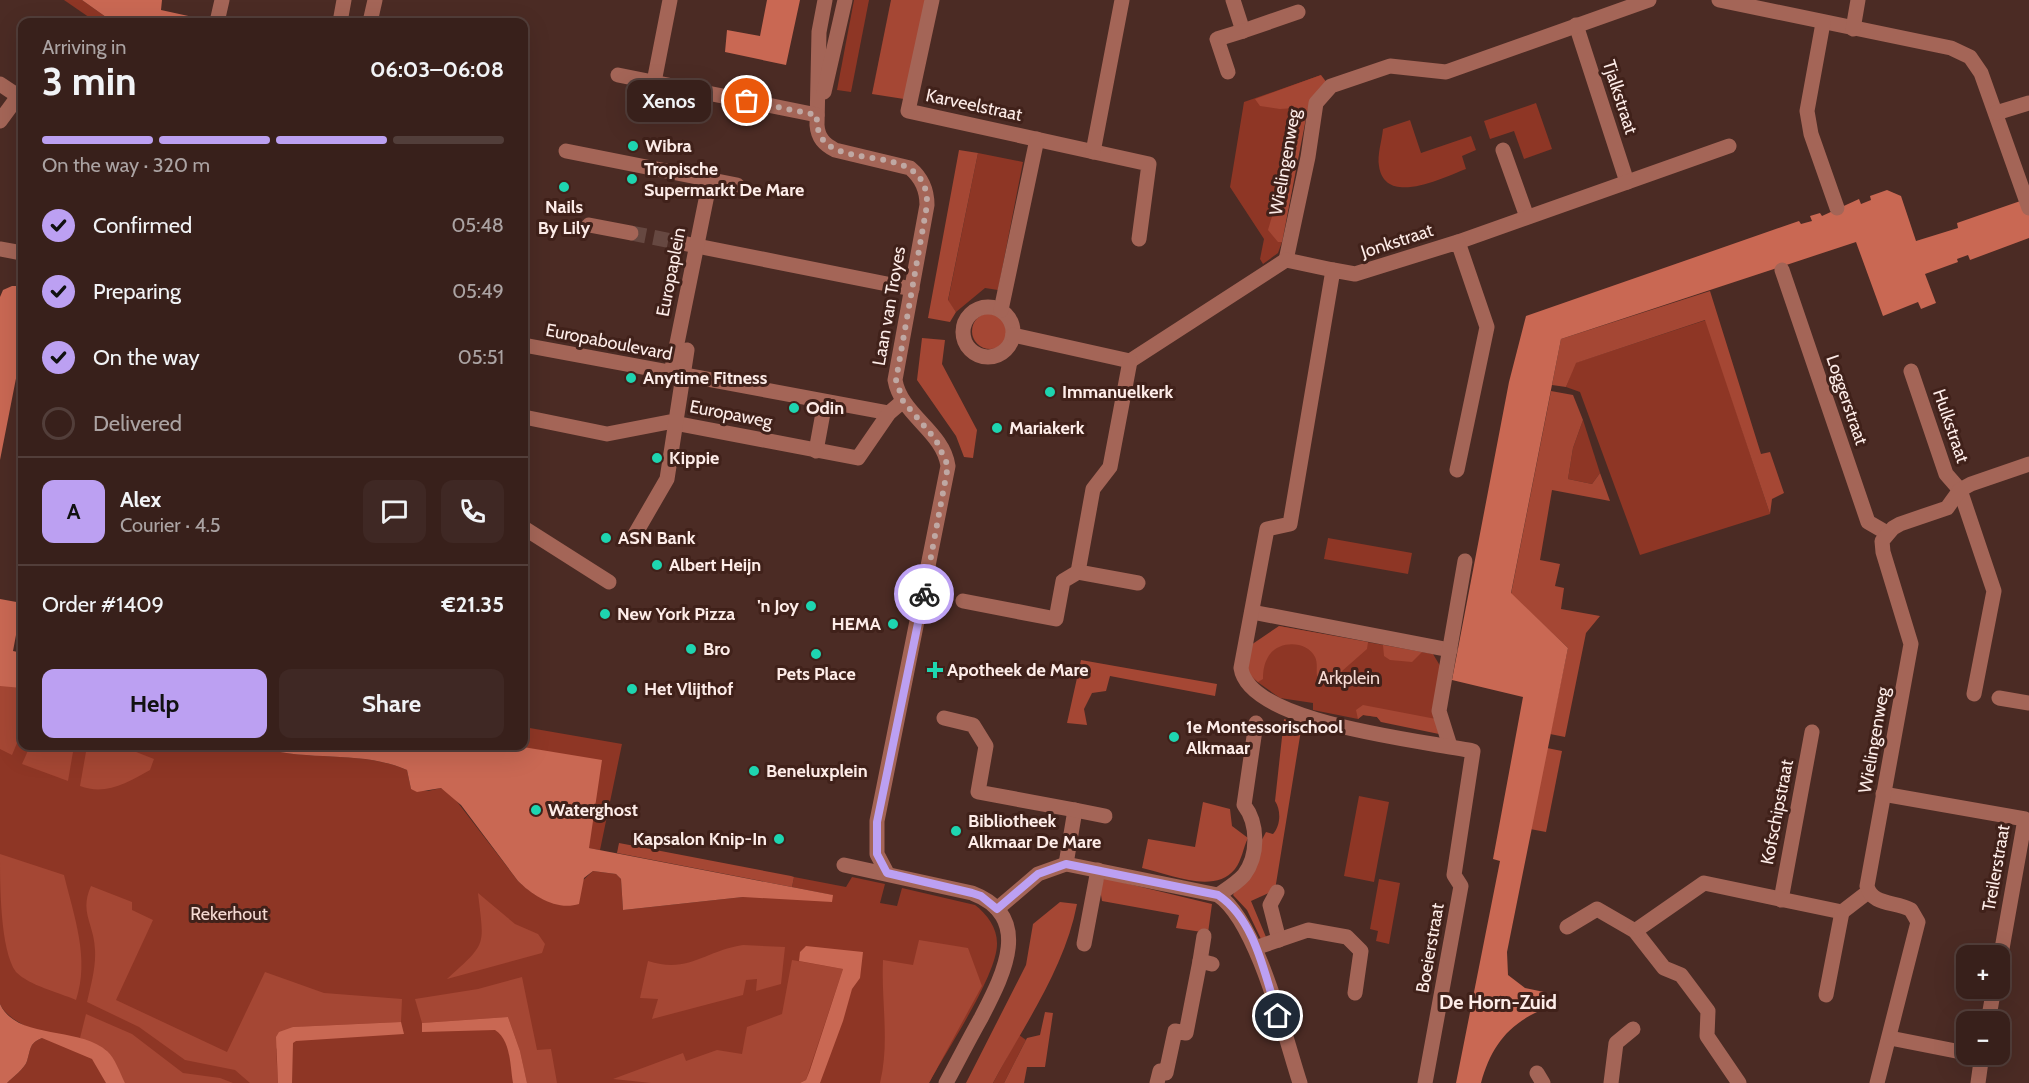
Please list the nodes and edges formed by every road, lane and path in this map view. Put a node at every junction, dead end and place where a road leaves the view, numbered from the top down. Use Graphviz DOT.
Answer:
graph roads {
  1 [pos="222,0"];
  2 [pos="344,0"];
  3 [pos="375,0"];
  4 [pos="670,0"];
  5 [pos="825,0"];
  6 [pos="845,0"];
  7 [pos="932,0"];
  8 [pos="1122,0"];
  9 [pos="1233,0"];
  10 [pos="1649,0"];
  11 [pos="1719,0"];
  12 [pos="1858,0"];
  13 [pos="1626,3"];
  14 [pos="1755,4"];
  15 [pos="1298,12"];
  16 [pos="218,18"];
  17 [pos="341,18"];
  18 [pos="371,18"];
  19 [pos="1823,23"];
  20 [pos="1576,25"];
  21 [pos="1853,29"];
  22 [pos="1243,31"];
  23 [pos="1228,72"];
  24 [pos="618,75"];
  25 [pos="654,82"];
  26 [pos="0,84"];
  27 [pos="18,92"];
  28 [pos="18,96"];
  29 [pos="2029,103"];
  30 [pos="1996,113"];
  31 [pos="817,115"];
  32 [pos="0,121"];
  33 [pos="1037,139"];
  34 [pos="1729,146"];
  35 [pos="1503,150"];
  36 [pos="566,151"];
  37 [pos="1093,152"];
  38 [pos="710,180"];
  39 [pos="1627,182"];
  40 [pos="736,185"];
  41 [pos="2027,203"];
  42 [pos="1837,208"];
  43 [pos="1527,217"];
  44 [pos="589,225"];
  45 [pos="631,233"];
  46 [pos="1138,239"];
  47 [pos="1458,242"];
  48 [pos="692,245"];
  49 [pos="0,249"];
  50 [pos="18,253"];
  51 [pos="1286,260"];
  52 [pos="1333,270"];
  53 [pos="1782,270"];
  54 [pos="912,289"];
  55 [pos="1001,310"];
  56 [pos="1013,335"];
  57 [pos="529,346"];
  58 [pos="687,350"];
  59 [pos="1130,361"];
  60 [pos="1911,371"];
  61 [pos="677,374"];
  62 [pos="903,401"];
  63 [pos="825,402"];
  64 [pos="890,413"];
  65 [pos="528,418"];
  66 [pos="675,423"];
  67 [pos="816,451"];
  68 [pos="2028,467"];
  69 [pos="1457,470"];
  70 [pos="1960,490"];
  71 [pos="528,531"];
  72 [pos="1887,533"];
  73 [pos="634,536"];
  74 [pos="1465,561"];
  75 [pos="1078,572"];
  76 [pos="609,582"];
  77 [pos="1138,584"];
  78 [pos="963,601"];
  79 [pos="1252,612"];
  80 [pos="1450,650"];
  81 [pos="1974,694"];
  82 [pos="1999,698"];
  83 [pos="2029,704"];
  84 [pos="944,718"];
  85 [pos="1256,723"];
  86 [pos="1812,732"];
  87 [pos="1450,746"];
  88 [pos="1883,794"];
  89 [pos="1075,810"];
  90 [pos="1105,816"];
  91 [pos="1066,864"];
  92 [pos="844,865"];
  93 [pos="1098,870"];
  94 [pos="887,873"];
  95 [pos="1277,892"];
  96 [pos="1868,892"];
  97 [pos="1218,895"];
  98 [pos="1780,900"];
  99 [pos="997,909"];
  100 [pos="1842,912"];
  101 [pos="1567,927"];
  102 [pos="1635,931"];
  103 [pos="1204,936"];
  104 [pos="1279,940"];
  105 [pos="1084,944"];
  106 [pos="2003,945"];
  107 [pos="1255,948"];
  108 [pos="1355,993"];
  109 [pos="1826,995"];
  110 [pos="1633,1029"];
  111 [pos="1890,1038"];
  112 [pos="1956,1051"];
  113 [pos="1979,1065"];
  114 [pos="946,1083"];
  115 [pos="1157,1083"];
  116 [pos="1300,1083"];
  117 [pos="1425,1083"];
  118 [pos="1611,1083"];
  119 [pos="1740,1083"];
  120 [pos="1877,1083"];
  121 [pos="1978,1083"];
  1 -- 16 [label="street"];
  2 -- 17 [label="street"];
  3 -- 18 [label="street"];
  4 -- 25 [label="street"];
  5 -- 31 [label="street, Laan van Troyes"];
  6 -- 31 [label="street"];
  7 -- 33 [label="street, Karveelstraat"];
  8 -- 37 [label="street"];
  9 -- 22 [label="street"];
  10 -- 13 [label="street, Wielingenweg"];
  11 -- 14 [label="street"];
  12 -- 21 [label="street"];
  13 -- 20 [label="street, Wielingenweg"];
  14 -- 19 [label="street"];
  15 -- 22 [label="street"];
  19 -- 21 [label="street"];
  19 -- 42 [label="street"];
  20 -- 39 [label="street, Tjalkstraat"];
  20 -- 51 [label="street, Wielingenweg"];
  21 -- 30 [label="street"];
  22 -- 23 [label="street"];
  24 -- 25 [label="street"];
  25 -- 31 [label="street"];
  26 -- 27 [label="street"];
  28 -- 32 [label="street"];
  29 -- 30 [label="street"];
  30 -- 41 [label="street"];
  31 -- 54 [label="street, Laan van Troyes"];
  33 -- 37 [label="street, Karveelstraat"];
  33 -- 55 [label="street, Karveelstraat"];
  34 -- 39 [label="street"];
  35 -- 43 [label="street"];
  36 -- 38 [label="street"];
  37 -- 46 [label="street, Karveelstraat"];
  38 -- 40 [label="street"];
  38 -- 48 [label="street, Europaplein"];
  39 -- 43 [label="street"];
  43 -- 47 [label="street"];
  44 -- 45 [label="street"];
  47 -- 52 [label="street, Jonkstraat"];
  47 -- 69 [label="street, Jonkstraat"];
  48 -- 54 [label="street"];
  48 -- 61 [label="street, Europaplein"];
  49 -- 50 [label="street"];
  51 -- 52 [label="street"];
  51 -- 59 [label="street"];
  52 -- 79 [label="street"];
  53 -- 72 [label="street, Loggerstraat"];
  54 -- 62 [label="street, Laan van Troyes"];
  55 -- 56 [label="street"];
  55 -- 56 [label="street"];
  56 -- 59 [label="street"];
  57 -- 61 [label="street, Europaboulevard"];
  58 -- 61 [label="street, Europaboulevard"];
  59 -- 75 [label="street"];
  60 -- 70 [label="street, Hulkstraat"];
  61 -- 63 [label="street"];
  61 -- 66 [label="street, Europaboulevard"];
  62 -- 64 [label="street, Europaweg"];
  62 -- 94 [label="street, Laan van Troyes"];
  63 -- 64 [label="street"];
  63 -- 67 [label="street"];
  64 -- 67 [label="street, Europaweg"];
  65 -- 66 [label="street, Europaweg"];
  66 -- 67 [label="street, Europaweg"];
  66 -- 73 [label="street, Europaboulevard"];
  68 -- 70 [label="street"];
  70 -- 72 [label="street"];
  70 -- 81 [label="street, Hulkstraat"];
  71 -- 76 [label="street"];
  72 -- 88 [label="street, Wielingenweg"];
  74 -- 80 [label="street"];
  75 -- 77 [label="street"];
  75 -- 78 [label="street"];
  79 -- 80 [label="street"];
  79 -- 87 [label="street"];
  80 -- 87 [label="street"];
  82 -- 83 [label="street"];
  84 -- 89 [label="street"];
  85 -- 97 [label="street"];
  86 -- 98 [label="street, Kofschipstraat"];
  87 -- 117 [label="street, Boeierstraat"];
  88 -- 96 [label="street, Wielingenweg"];
  88 -- 106 [label="street, Treilerstraat"];
  89 -- 90 [label="street"];
  89 -- 91 [label="street"];
  91 -- 93 [label="street"];
  91 -- 99 [label="street"];
  92 -- 94 [label="street"];
  93 -- 97 [label="street"];
  93 -- 105 [label="street"];
  94 -- 99 [label="street"];
  95 -- 104 [label="street"];
  96 -- 100 [label="street"];
  96 -- 111 [label="street"];
  97 -- 107 [label="street"];
  98 -- 100 [label="street"];
  98 -- 102 [label="street"];
  99 -- 114 [label="street"];
  100 -- 109 [label="street"];
  101 -- 102 [label="street"];
  102 -- 119 [label="street"];
  103 -- 115 [label="street"];
  104 -- 107 [label="street"];
  104 -- 108 [label="street"];
  107 -- 116 [label="street"];
  110 -- 118 [label="street"];
  111 -- 112 [label="street"];
  111 -- 120 [label="street"];
  113 -- 121 [label="street"];
}
